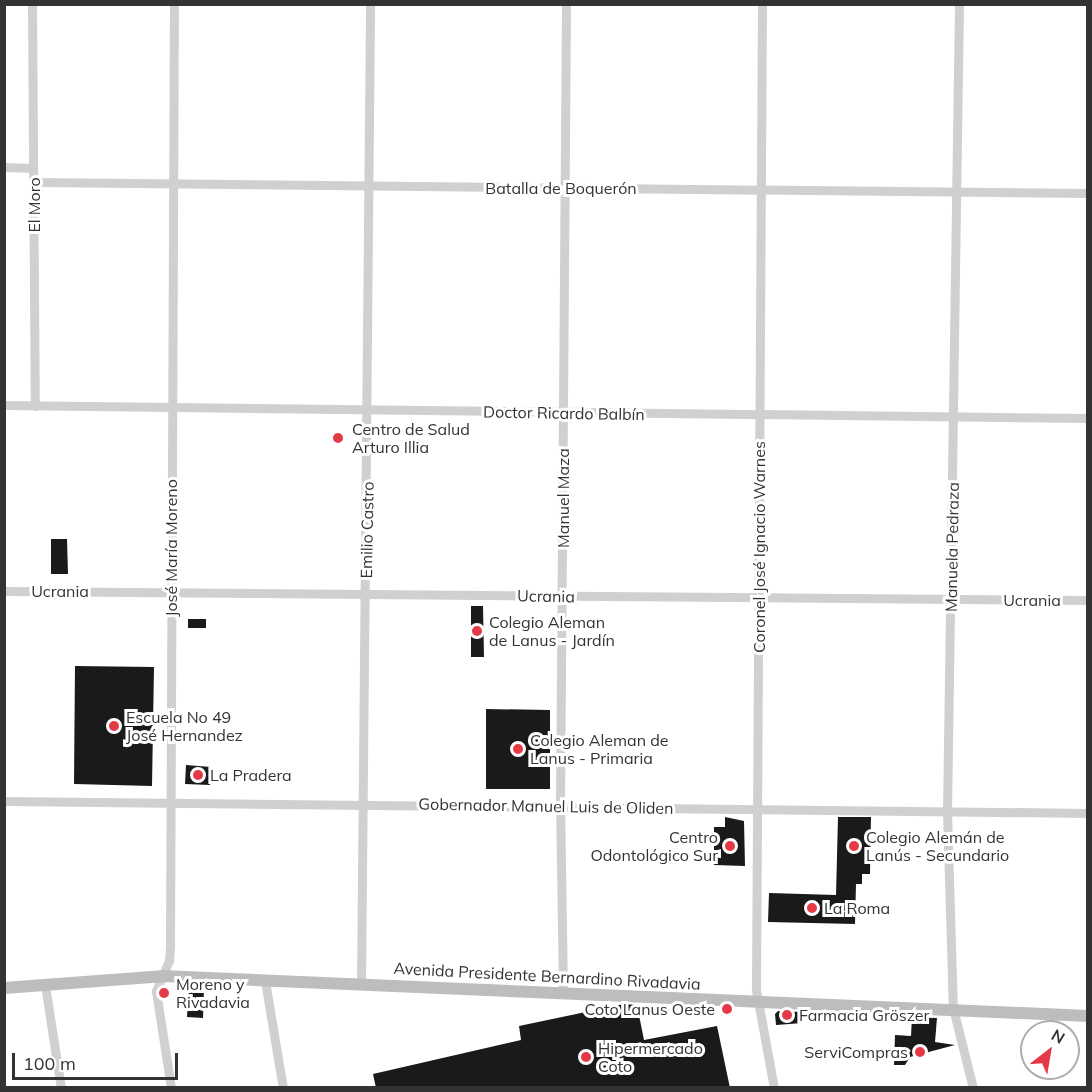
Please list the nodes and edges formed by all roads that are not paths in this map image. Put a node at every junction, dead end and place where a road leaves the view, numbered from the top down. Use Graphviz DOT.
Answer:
graph roads {
  1 [pos="32,4"];
  2 [pos="174,4"];
  3 [pos="370,4"];
  4 [pos="566,4"];
  5 [pos="762,4"];
  6 [pos="959,4"];
  7 [pos="4,167"];
  8 [pos="33,168"];
  9 [pos="34,182"];
  10 [pos="173,183"];
  11 [pos="369,186"];
  12 [pos="761,188"];
  13 [pos="564,189"];
  14 [pos="957,192"];
  15 [pos="1088,193"];
  16 [pos="4,405"];
  17 [pos="35,406"];
  18 [pos="171,409"];
  19 [pos="369,410"];
  20 [pos="563,413"];
  21 [pos="759,416"];
  22 [pos="954,416"];
  23 [pos="1088,418"];
  24 [pos="4,591"];
  25 [pos="172,591"];
  26 [pos="366,593"];
  27 [pos="563,596"];
  28 [pos="759,598"];
  29 [pos="951,599"];
  30 [pos="1088,600"];
  31 [pos="4,801"];
  32 [pos="169,802"];
  33 [pos="362,802"];
  34 [pos="560,806"];
  35 [pos="758,809"];
  36 [pos="946,811"];
  37 [pos="1088,813"];
  38 [pos="162,976"];
  39 [pos="265,981"];
  40 [pos="361,984"];
  41 [pos="45,985"];
  42 [pos="4,988"];
  43 [pos="563,992"];
  44 [pos="757,1003"];
  45 [pos="953,1008"];
  46 [pos="1088,1016"];
  47 [pos="61,1088"];
  48 [pos="171,1088"];
  49 [pos="282,1088"];
  50 [pos="774,1088"];
  51 [pos="973,1088"];
  1 -- 8 [label="street, El Moro"];
  2 -- 10 [label="street, José María Moreno"];
  3 -- 11 [label="street, Emilio Castro"];
  4 -- 13 [label="street, Manuel Maza"];
  5 -- 12 [label="street, Coronel José Ignacio Warnes"];
  6 -- 14 [label="street, Manuela Pedraza"];
  7 -- 8 [label="street"];
  8 -- 9 [label="street, El Moro"];
  9 -- 10 [label="street, Batalla de Boquerón"];
  9 -- 17 [label="street, El Moro"];
  10 -- 11 [label="street, Batalla de Boquerón"];
  10 -- 18 [label="street, José María Moreno"];
  11 -- 13 [label="street, Batalla de Boquerón"];
  11 -- 19 [label="street, Emilio Castro"];
  12 -- 13 [label="street, Batalla de Boquerón"];
  12 -- 14 [label="street, Batalla de Boquerón"];
  12 -- 21 [label="street, Coronel José Ignacio Warnes"];
  13 -- 20 [label="street, Manuel Maza"];
  14 -- 15 [label="street, Batalla de Boquerón"];
  14 -- 22 [label="street, Manuela Pedraza"];
  16 -- 17 [label="street, Doctor Ricardo Balbín"];
  17 -- 18 [label="street, Doctor Ricardo Balbín"];
  18 -- 19 [label="street, Doctor Ricardo Balbín"];
  18 -- 25 [label="street, José María Moreno"];
  19 -- 20 [label="street, Doctor Ricardo Balbín"];
  19 -- 26 [label="street, Emilio Castro"];
  20 -- 21 [label="street, Doctor Ricardo Balbín"];
  20 -- 27 [label="street, Manuel Maza"];
  21 -- 22 [label="street, Doctor Ricardo Balbín"];
  21 -- 28 [label="street, Coronel José Ignacio Warnes"];
  22 -- 23 [label="street, Doctor Ricardo Balbín"];
  22 -- 29 [label="street, Manuela Pedraza"];
  24 -- 25 [label="street, Ucrania"];
  25 -- 26 [label="street, Ucrania"];
  25 -- 32 [label="street, José María Moreno"];
  26 -- 27 [label="street, Ucrania"];
  26 -- 33 [label="street, Emilio Castro"];
  27 -- 28 [label="street, Ucrania"];
  27 -- 34 [label="street, Manuel Maza"];
  28 -- 29 [label="street, Ucrania"];
  28 -- 35 [label="street, Coronel José Ignacio Warnes"];
  29 -- 30 [label="street, Ucrania"];
  29 -- 36 [label="street, Manuela Pedraza"];
  31 -- 32 [label="street, Gobernador Manuel Luis de Oliden"];
  32 -- 33 [label="street, Gobernador Manuel Luis de Oliden"];
  32 -- 38 [label="street, José María Moreno"];
  33 -- 34 [label="street, Gobernador Manuel Luis de Oliden"];
  33 -- 40 [label="street, Emilio Castro"];
  34 -- 35 [label="street, Gobernador Manuel Luis de Oliden"];
  34 -- 43 [label="street, Manuel Maza"];
  35 -- 36 [label="street, Gobernador Manuel Luis de Oliden"];
  35 -- 44 [label="street, Coronel José Ignacio Warnes"];
  36 -- 37 [label="street, Gobernador Manuel Luis de Oliden"];
  36 -- 45 [label="street, Manuela Pedraza"];
  38 -- 39 [label="street, Avenida Presidente Bernardino Rivadavia"];
  38 -- 41 [label="street, Avenida Presidente Bernardino Rivadavia"];
  38 -- 48 [label="street, José María Moreno"];
  39 -- 40 [label="street, Avenida Presidente Bernardino Rivadavia"];
  39 -- 49 [label="street"];
  40 -- 43 [label="street, Avenida Presidente Bernardino Rivadavia"];
  41 -- 42 [label="street, Avenida Presidente Bernardino Rivadavia"];
  41 -- 47 [label="street"];
  43 -- 44 [label="street, Avenida Presidente Bernardino Rivadavia"];
  44 -- 45 [label="street, Avenida Presidente Bernardino Rivadavia"];
  44 -- 50 [label="street, Coronel José Ignacio Warnes"];
  45 -- 46 [label="street, Avenida Presidente Bernardino Rivadavia"];
  45 -- 51 [label="street, Manuela Pedraza"];
}
